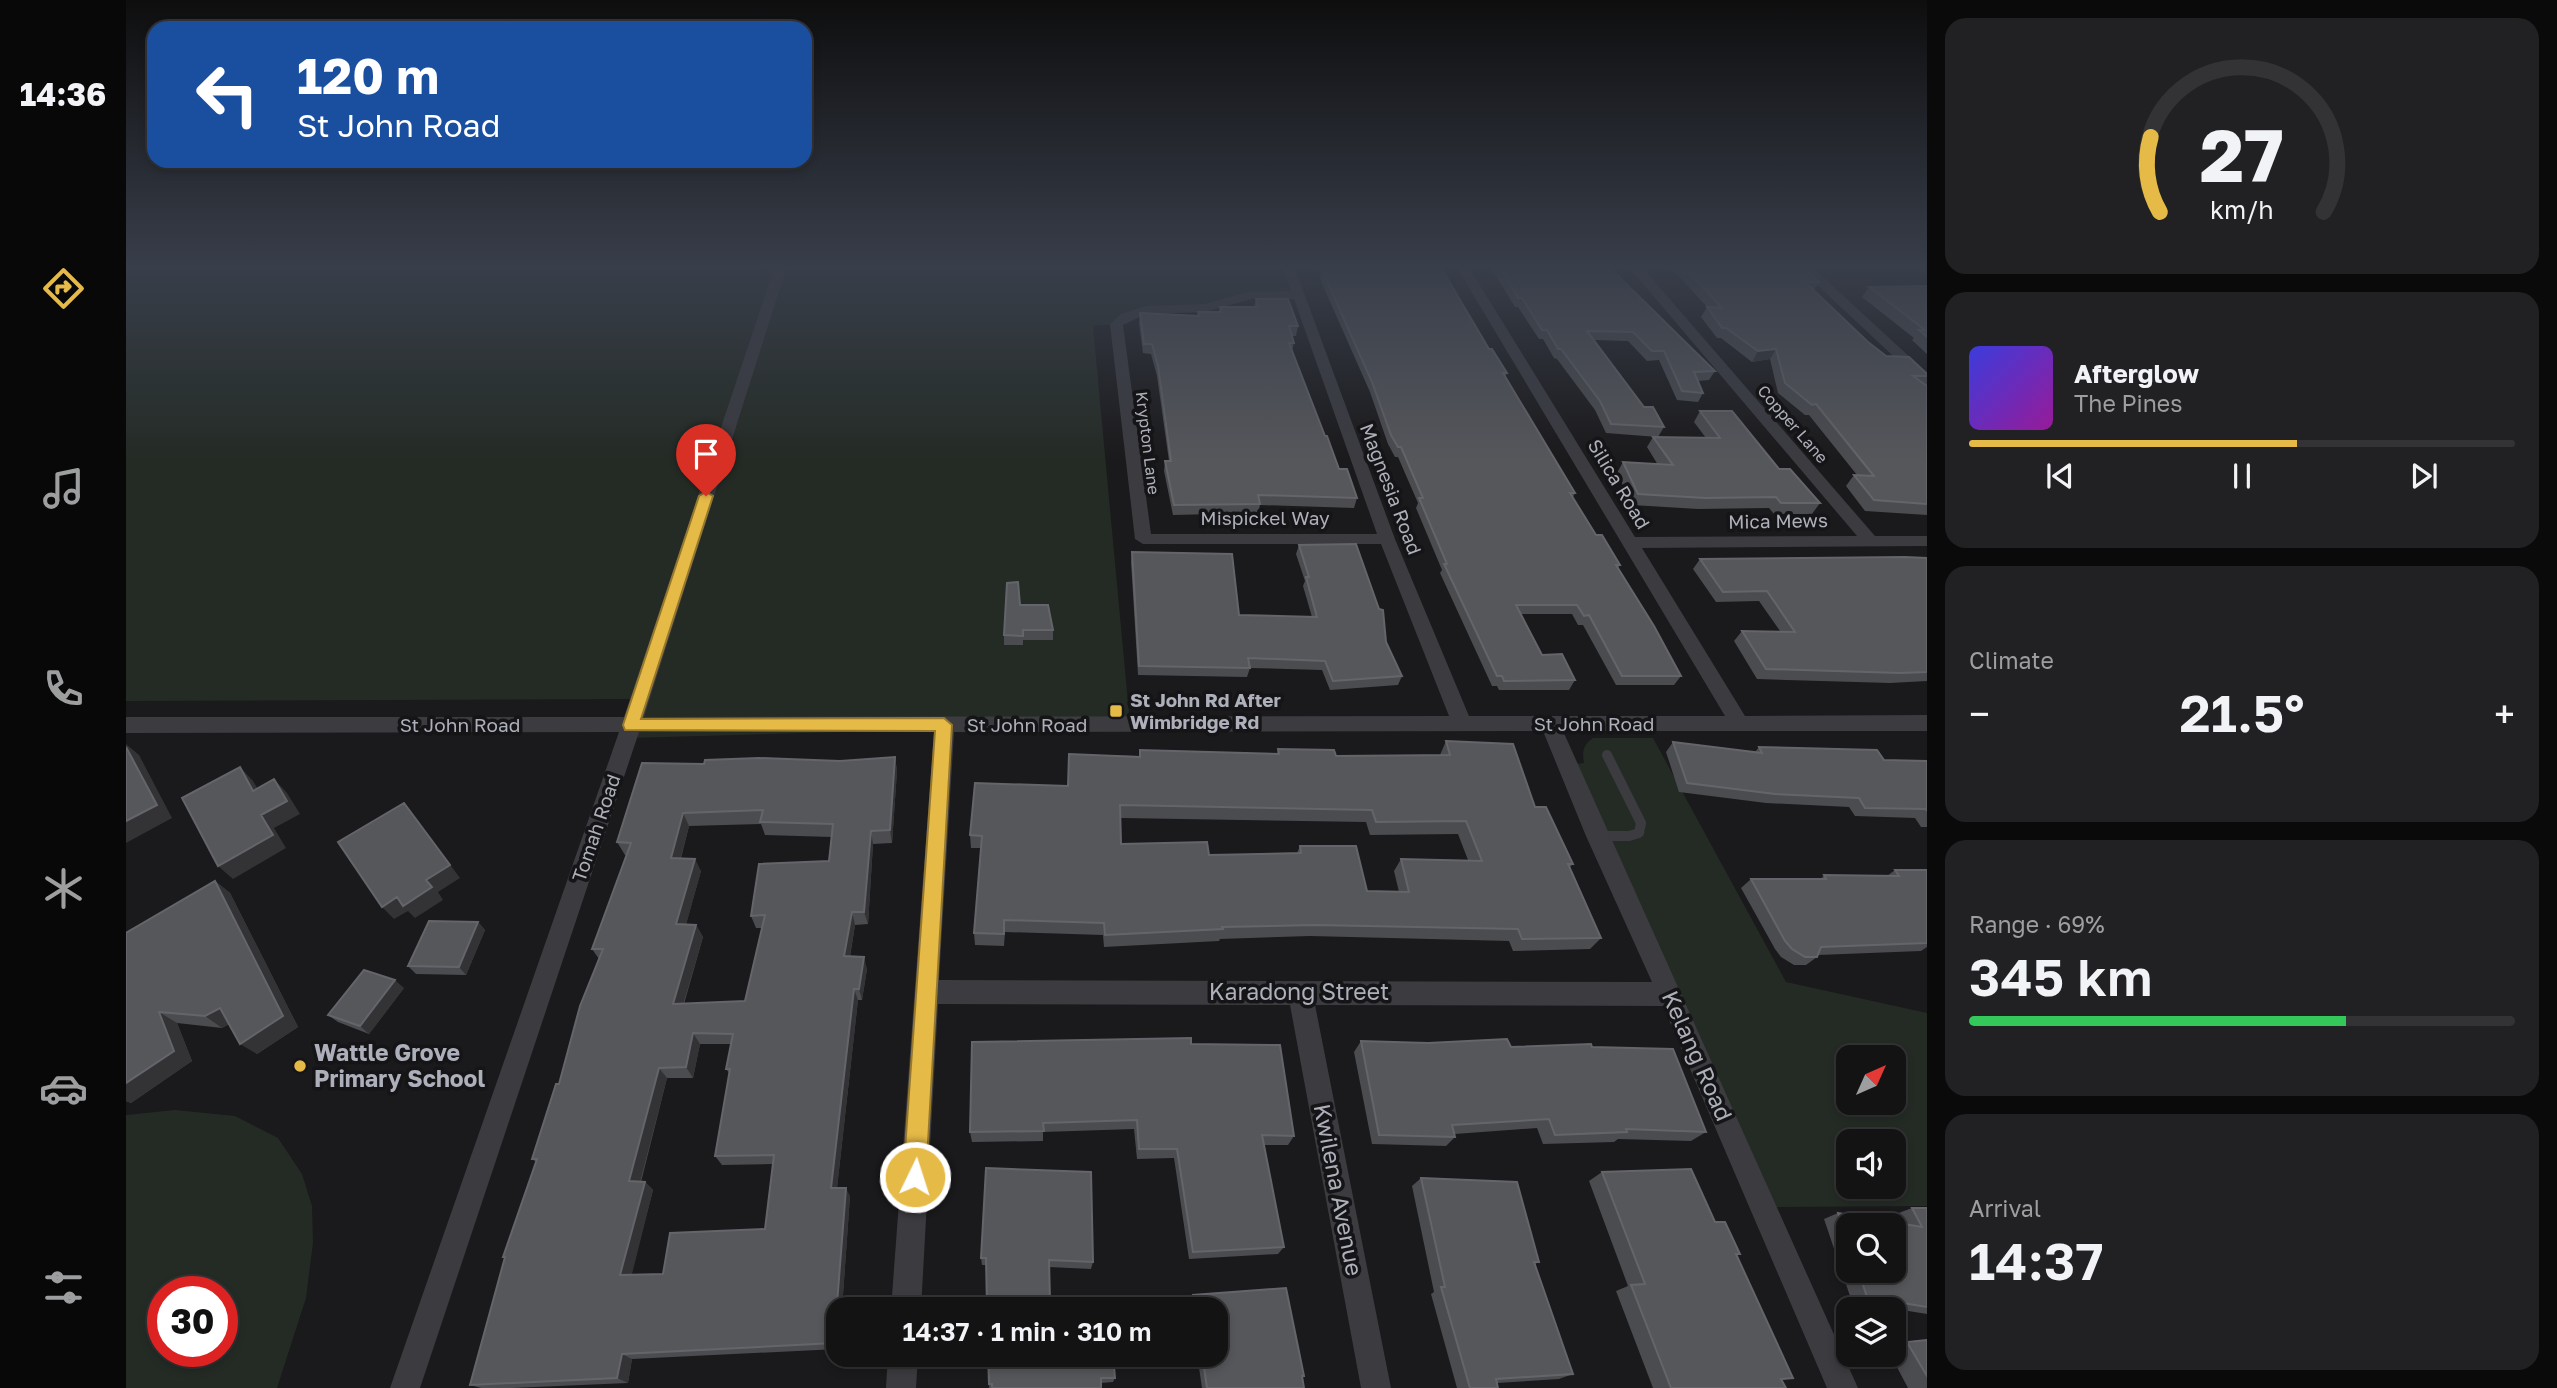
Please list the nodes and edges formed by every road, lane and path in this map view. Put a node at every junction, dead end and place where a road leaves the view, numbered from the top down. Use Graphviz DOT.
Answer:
graph roads {
  1 [pos="760,331"];
  2 [pos="1117,331"];
  3 [pos="1310,331"];
  4 [pos="1501,331"];
  5 [pos="1689,331"];
  6 [pos="1873,331"];
  7 [pos="1927,380"];
  8 [pos="1143,539"];
  9 [pos="1387,539"];
  10 [pos="1870,541"];
  11 [pos="1927,541"];
  12 [pos="1630,543"];
  13 [pos="1927,723"];
  14 [pos="1462,724"];
  15 [pos="1550,724"];
  16 [pos="1740,724"];
  17 [pos="126,725"];
  18 [pos="631,725"];
  19 [pos="944,725"];
  20 [pos="1607,755"];
  21 [pos="1597,836"];
  22 [pos="927,992"];
  23 [pos="1300,992"];
  24 [pos="1670,994"];
  25 [pos="907,1297"];
  26 [pos="902,1367"];
  27 [pos="405,1388"];
  28 [pos="901,1388"];
  29 [pos="1376,1388"];
  30 [pos="1843,1388"];
  1 -- 18 [label="street, Tomah Road"];
  2 -- 8 [label="street, Krypton Lane"];
  3 -- 9 [label="street, Magnesia Road"];
  4 -- 12 [label="street, Silica Road"];
  5 -- 10 [label="street, Copper Lane"];
  6 -- 7 [label="street"];
  8 -- 9 [label="street, Mispickel Way"];
  9 -- 14 [label="street, Magnesia Road"];
  10 -- 11 [label="street, Mica Mews"];
  10 -- 12 [label="street, Mica Mews"];
  12 -- 16 [label="street, Silica Road"];
  13 -- 16 [label="street, St John Road"];
  14 -- 15 [label="street, St John Road"];
  14 -- 19 [label="street, St John Road"];
  15 -- 16 [label="street, St John Road"];
  15 -- 21 [label="street, Kelang Road"];
  17 -- 18 [label="street, St John Road"];
  18 -- 19 [label="street, St John Road"];
  18 -- 27 [label="street, Tomah Road"];
  19 -- 22 [label="street"];
  20 -- 21 [label="lane"];
  21 -- 24 [label="street, Kelang Road"];
  22 -- 23 [label="street, Karadong Street"];
  22 -- 25 [label="street"];
  23 -- 24 [label="street, Karadong Street"];
  23 -- 29 [label="street, Kwilena Avenue"];
  24 -- 30 [label="street, Kelang Road"];
  26 -- 28 [label="street"];
}
